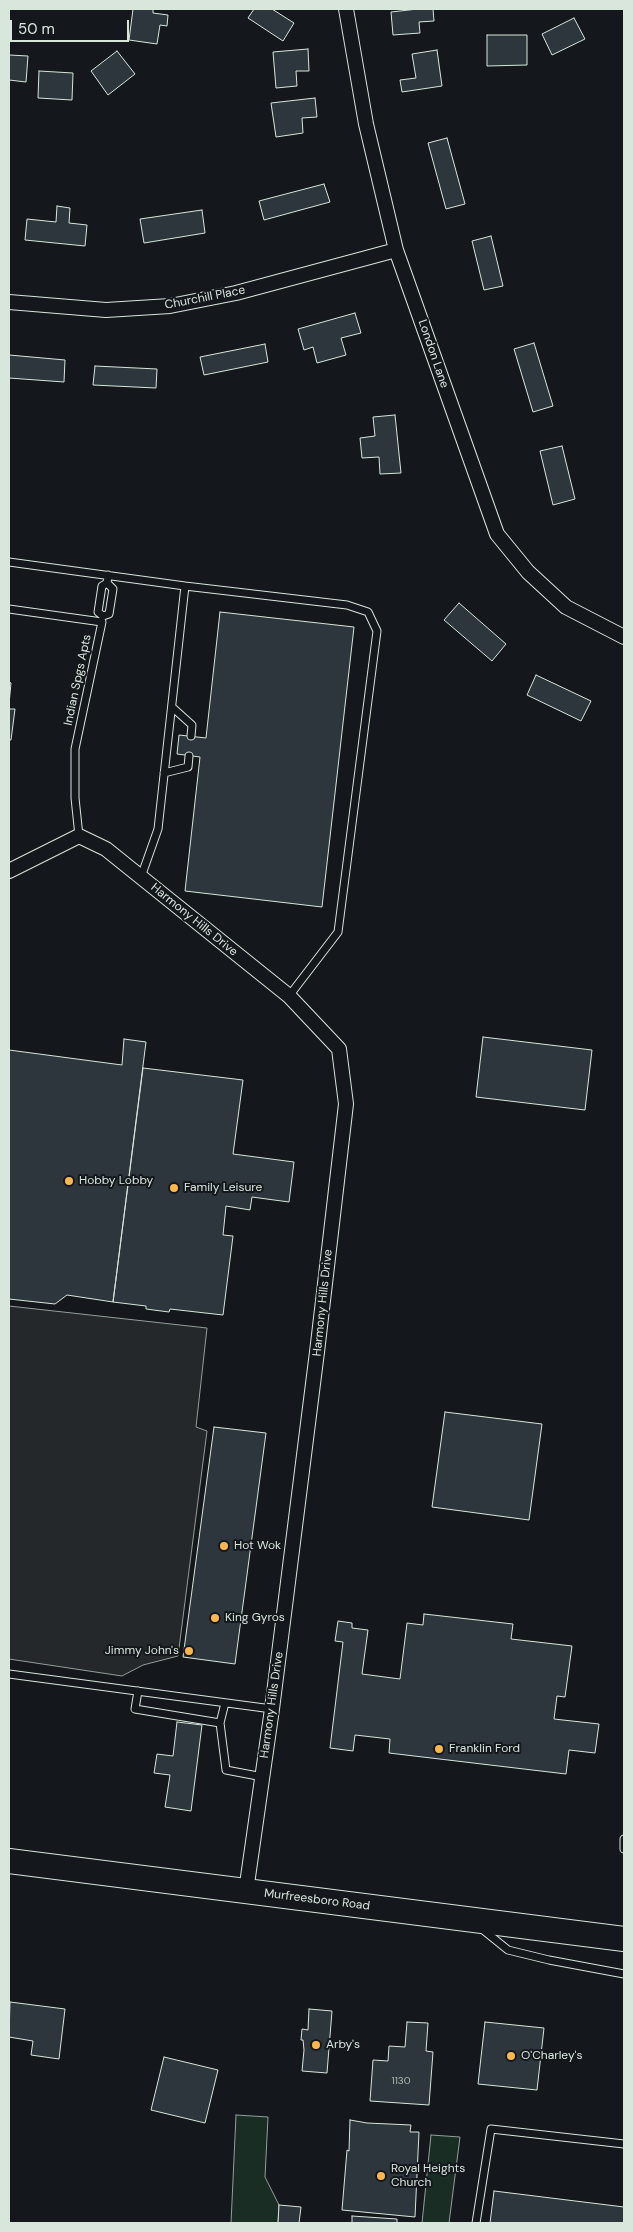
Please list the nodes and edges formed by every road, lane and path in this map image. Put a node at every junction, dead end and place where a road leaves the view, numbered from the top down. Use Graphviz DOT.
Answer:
graph roads {
  1 [pos="346,9"];
  2 [pos="396,250"];
  3 [pos="9,302"];
  4 [pos="9,562"];
  5 [pos="108,579"];
  6 [pos="185,586"];
  7 [pos="9,609"];
  8 [pos="102,619"];
  9 [pos="624,637"];
  10 [pos="172,707"];
  11 [pos="191,736"];
  12 [pos="189,756"];
  13 [pos="164,773"];
  14 [pos="79,836"];
  15 [pos="9,872"];
  16 [pos="141,878"];
  17 [pos="289,996"];
  18 [pos="9,1674"];
  19 [pos="138,1691"];
  20 [pos="225,1703"];
  21 [pos="272,1709"];
  22 [pos="220,1723"];
  23 [pos="263,1777"];
  24 [pos="624,1839"];
  25 [pos="624,1849"];
  26 [pos="9,1861"];
  27 [pos="246,1891"];
  28 [pos="470,1919"];
  29 [pos="624,1938"];
  30 [pos="624,1974"];
  31 [pos="624,2144"];
  32 [pos="476,2223"];
  1 -- 2 [label="street, London Lane"];
  2 -- 3 [label="street, Churchill Place"];
  2 -- 9 [label="street, London Lane"];
  4 -- 5 [label="lane"];
  5 -- 6 [label="lane"];
  5 -- 8 [label="lane"];
  5 -- 8 [label="lane"];
  6 -- 10 [label="lane"];
  6 -- 17 [label="lane"];
  7 -- 8 [label="lane, Indian Spgs Apts"];
  8 -- 14 [label="lane, Indian Spgs Apts"];
  10 -- 11 [label="lane"];
  10 -- 13 [label="lane"];
  12 -- 13 [label="lane"];
  13 -- 16 [label="lane"];
  14 -- 15 [label="street"];
  14 -- 16 [label="street, Harmony Hills Drive"];
  16 -- 17 [label="street, Harmony Hills Drive"];
  17 -- 21 [label="street, Harmony Hills Drive"];
  18 -- 19 [label="lane"];
  19 -- 20 [label="lane"];
  19 -- 22 [label="lane"];
  20 -- 21 [label="lane"];
  20 -- 22 [label="lane"];
  21 -- 23 [label="street, Harmony Hills Drive"];
  22 -- 23 [label="lane"];
  23 -- 27 [label="street, Harmony Hills Drive"];
  24 -- 25 [label="lane"];
  26 -- 27 [label="highway, Murfreesboro Road"];
  27 -- 28 [label="highway, Murfreesboro Road"];
  28 -- 29 [label="highway, Murfreesboro Road"];
  28 -- 30 [label="lane"];
  31 -- 32 [label="lane"];
}
